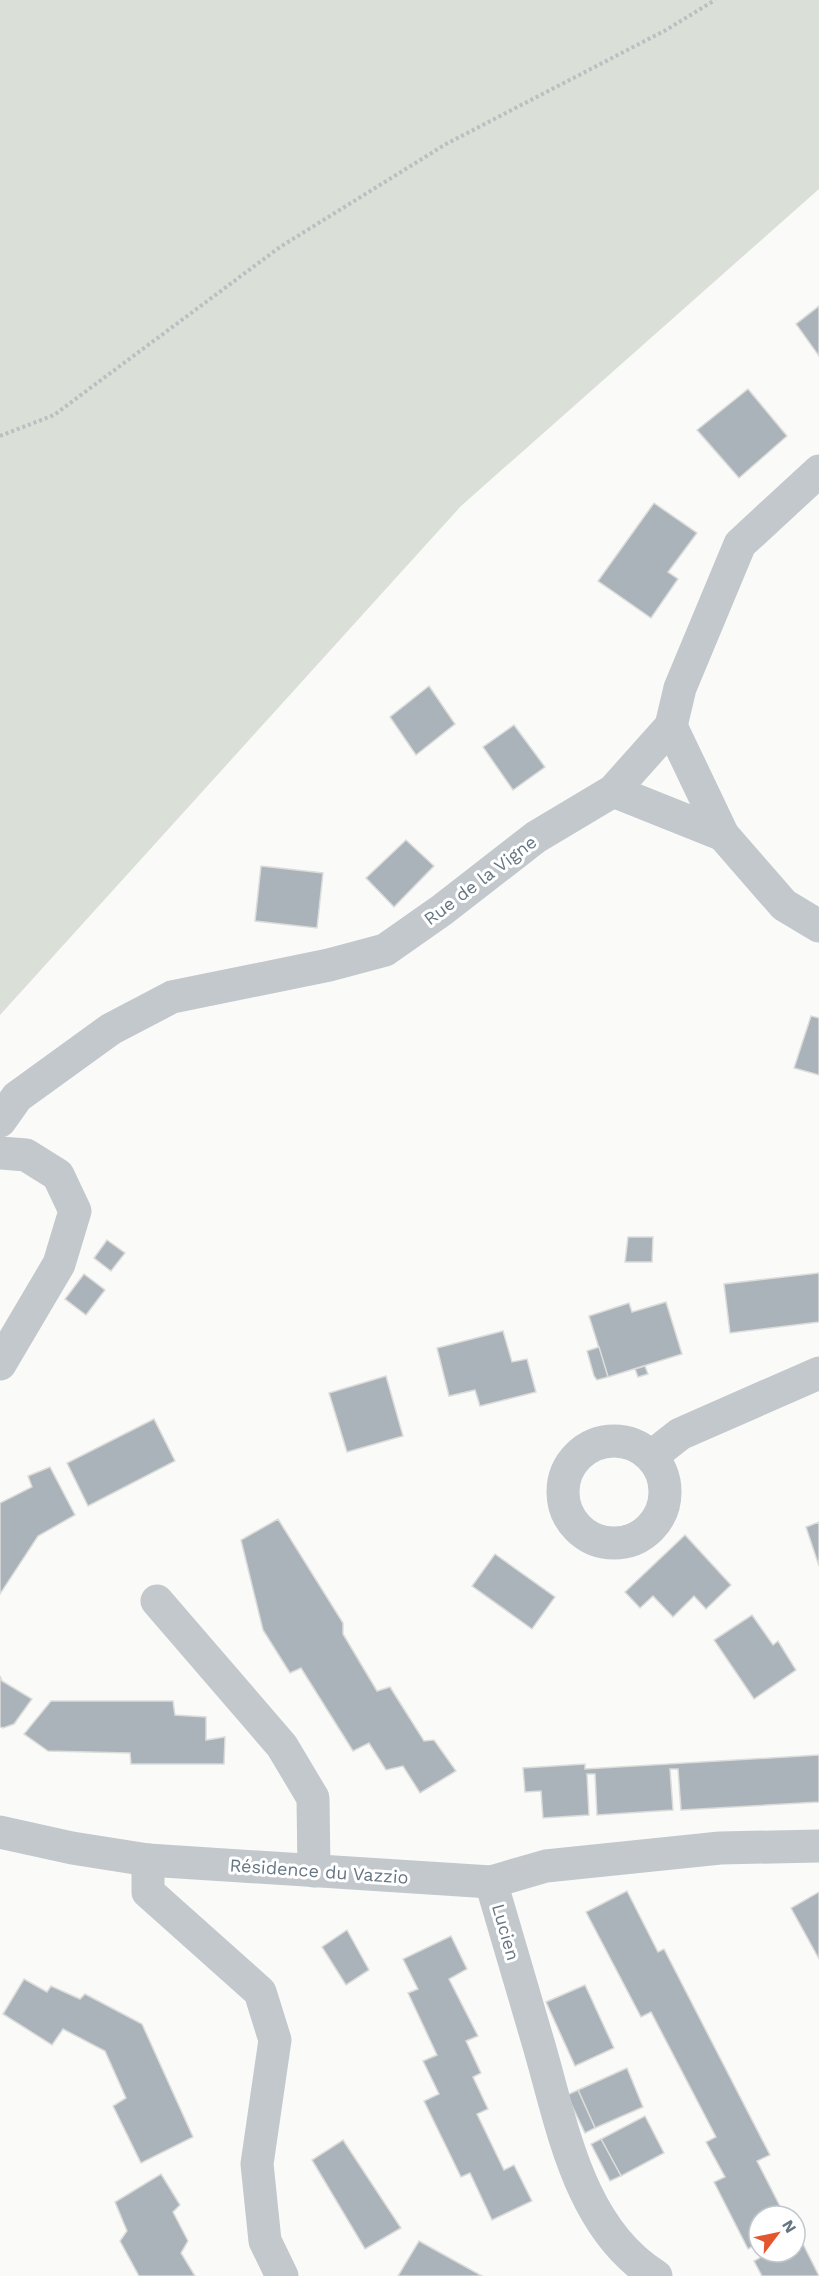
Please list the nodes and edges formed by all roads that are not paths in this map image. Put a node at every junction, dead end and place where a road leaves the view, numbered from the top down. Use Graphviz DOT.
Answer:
graph roads {
  1 [pos="819,471"];
  2 [pos="671,726"];
  3 [pos="613,791"];
  4 [pos="723,835"];
  5 [pos="819,926"];
  6 [pos="0,1121"];
  7 [pos="0,1153"];
  8 [pos="0,1364"];
  9 [pos="819,1373"];
  10 [pos="652,1456"];
  11 [pos="157,1601"];
  12 [pos="0,1832"];
  13 [pos="819,1846"];
  14 [pos="148,1860"];
  15 [pos="314,1871"];
  16 [pos="491,1882"];
  17 [pos="282,2276"];
  18 [pos="656,2276"];
  1 -- 2 [label="street, Rue de la Vigne"];
  2 -- 3 [label="street, Rue de la Vigne"];
  2 -- 4 [label="street"];
  3 -- 4 [label="street"];
  3 -- 6 [label="street, Rue de la Vigne"];
  4 -- 5 [label="street"];
  7 -- 8 [label="street"];
  9 -- 10 [label="street"];
  11 -- 15 [label="street"];
  12 -- 14 [label="street, Résidence du Vazzio"];
  13 -- 16 [label="street, Lucien"];
  14 -- 15 [label="street, Résidence du Vazzio"];
  14 -- 17 [label="street"];
  15 -- 16 [label="street, Résidence du Vazzio"];
  16 -- 18 [label="street, Lucien"];
}
